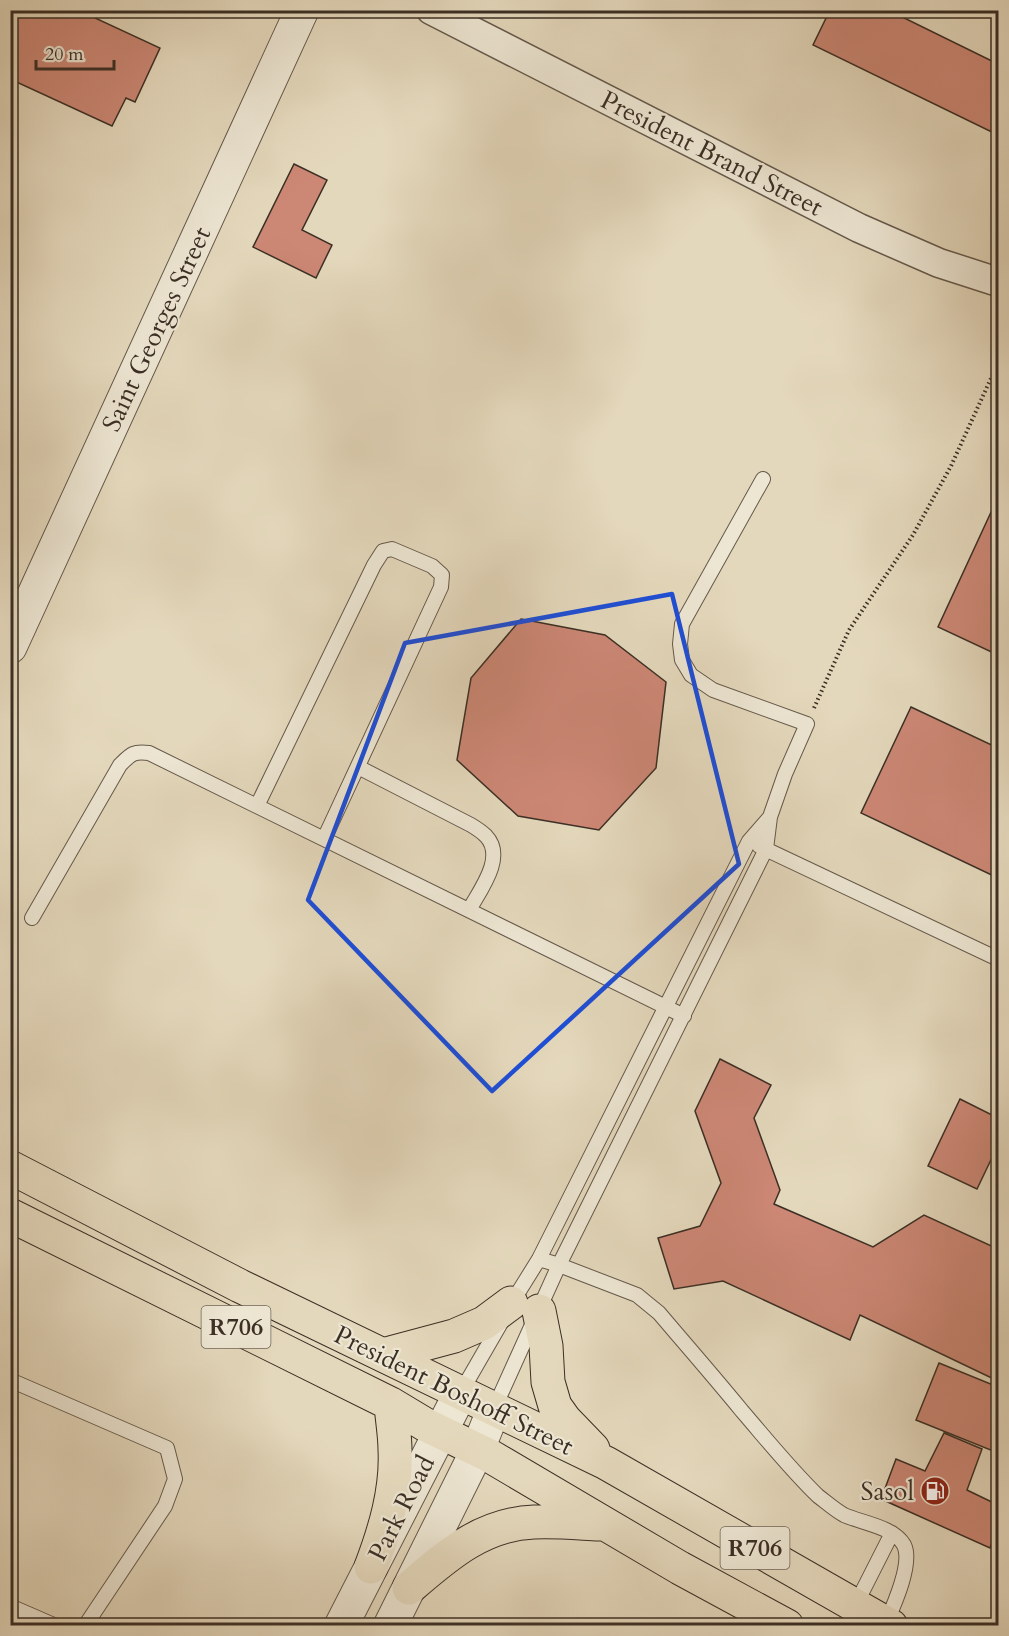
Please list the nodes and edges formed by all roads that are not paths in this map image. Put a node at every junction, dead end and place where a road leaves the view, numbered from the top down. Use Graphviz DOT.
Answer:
graph roads {
  1 [pos="302,10"];
  2 [pos="431,10"];
  3 [pos="999,282"];
  4 [pos="763,479"];
  5 [pos="12,638"];
  6 [pos="358,767"];
  7 [pos="257,806"];
  8 [pos="770,817"];
  9 [pos="324,839"];
  10 [pos="749,841"];
  11 [pos="766,849"];
  12 [pos="469,910"];
  13 [pos="32,918"];
  14 [pos="999,959"];
  15 [pos="666,1007"];
  16 [pos="684,1016"];
  17 [pos="10,1167"];
  18 [pos="10,1215"];
  19 [pos="538,1259"];
  20 [pos="560,1265"];
  21 [pos="525,1307"];
  22 [pos="383,1355"];
  23 [pos="10,1380"];
  24 [pos="461,1392"];
  25 [pos="391,1404"];
  26 [pos="495,1409"];
  27 [pos="440,1431"];
  28 [pos="477,1451"];
  29 [pos="606,1463"];
  30 [pos="604,1524"];
  31 [pos="892,1533"];
  32 [pos="371,1567"];
  33 [pos="409,1588"];
  34 [pos="10,1606"];
  35 [pos="855,1606"];
  36 [pos="888,1624"];
  37 [pos="56,1626"];
  38 [pos="85,1626"];
  39 [pos="341,1626"];
  40 [pos="390,1626"];
  41 [pos="787,1626"];
  1 -- 5 [label="street, Saint Georges Street"];
  2 -- 3 [label="street, President Brand Street"];
  4 -- 8 [label="lane"];
  6 -- 7 [label="lane"];
  6 -- 9 [label="lane"];
  6 -- 12 [label="lane"];
  7 -- 9 [label="lane"];
  7 -- 13 [label="lane"];
  8 -- 10 [label="lane"];
  8 -- 11 [label="lane"];
  9 -- 12 [label="lane"];
  10 -- 11 [label="lane"];
  10 -- 15 [label="lane"];
  11 -- 14 [label="lane"];
  11 -- 16 [label="lane"];
  12 -- 15 [label="lane"];
  15 -- 16 [label="lane"];
  15 -- 19 [label="lane"];
  16 -- 20 [label="lane"];
  17 -- 22 [label="main road, President Boshoff Street / R706"];
  18 -- 25 [label="main road, President Boshoff Street / R706"];
  19 -- 20 [label="lane"];
  19 -- 21 [label="lane"];
  20 -- 21 [label="lane"];
  20 -- 31 [label="lane"];
  21 -- 22 [label="main road"];
  21 -- 24 [label="lane"];
  21 -- 26 [label="lane"];
  21 -- 29 [label="main road"];
  22 -- 24 [label="main road, President Boshoff Street / R706"];
  23 -- 38 [label="lane"];
  24 -- 26 [label="main road, President Boshoff Street / R706"];
  24 -- 27 [label="street, Park Road"];
  25 -- 27 [label="main road, President Boshoff Street / R706"];
  25 -- 32 [label="main road"];
  26 -- 28 [label="street, Park Road"];
  26 -- 29 [label="main road, President Boshoff Street / R706"];
  27 -- 28 [label="main road, President Boshoff Street / R706"];
  27 -- 32 [label="street, Park Road"];
  28 -- 30 [label="main road, President Boshoff Street / R706"];
  28 -- 33 [label="street, Park Road"];
  29 -- 35 [label="main road, President Boshoff Street / R706"];
  30 -- 33 [label="main road"];
  30 -- 41 [label="main road, President Boshoff Street / R706"];
  31 -- 35 [label="lane"];
  31 -- 36 [label="lane"];
  32 -- 39 [label="street, Park Road"];
  33 -- 40 [label="street, Park Road"];
  34 -- 37 [label="lane"];
  35 -- 36 [label="main road, President Boshoff Street / R706"];
}
